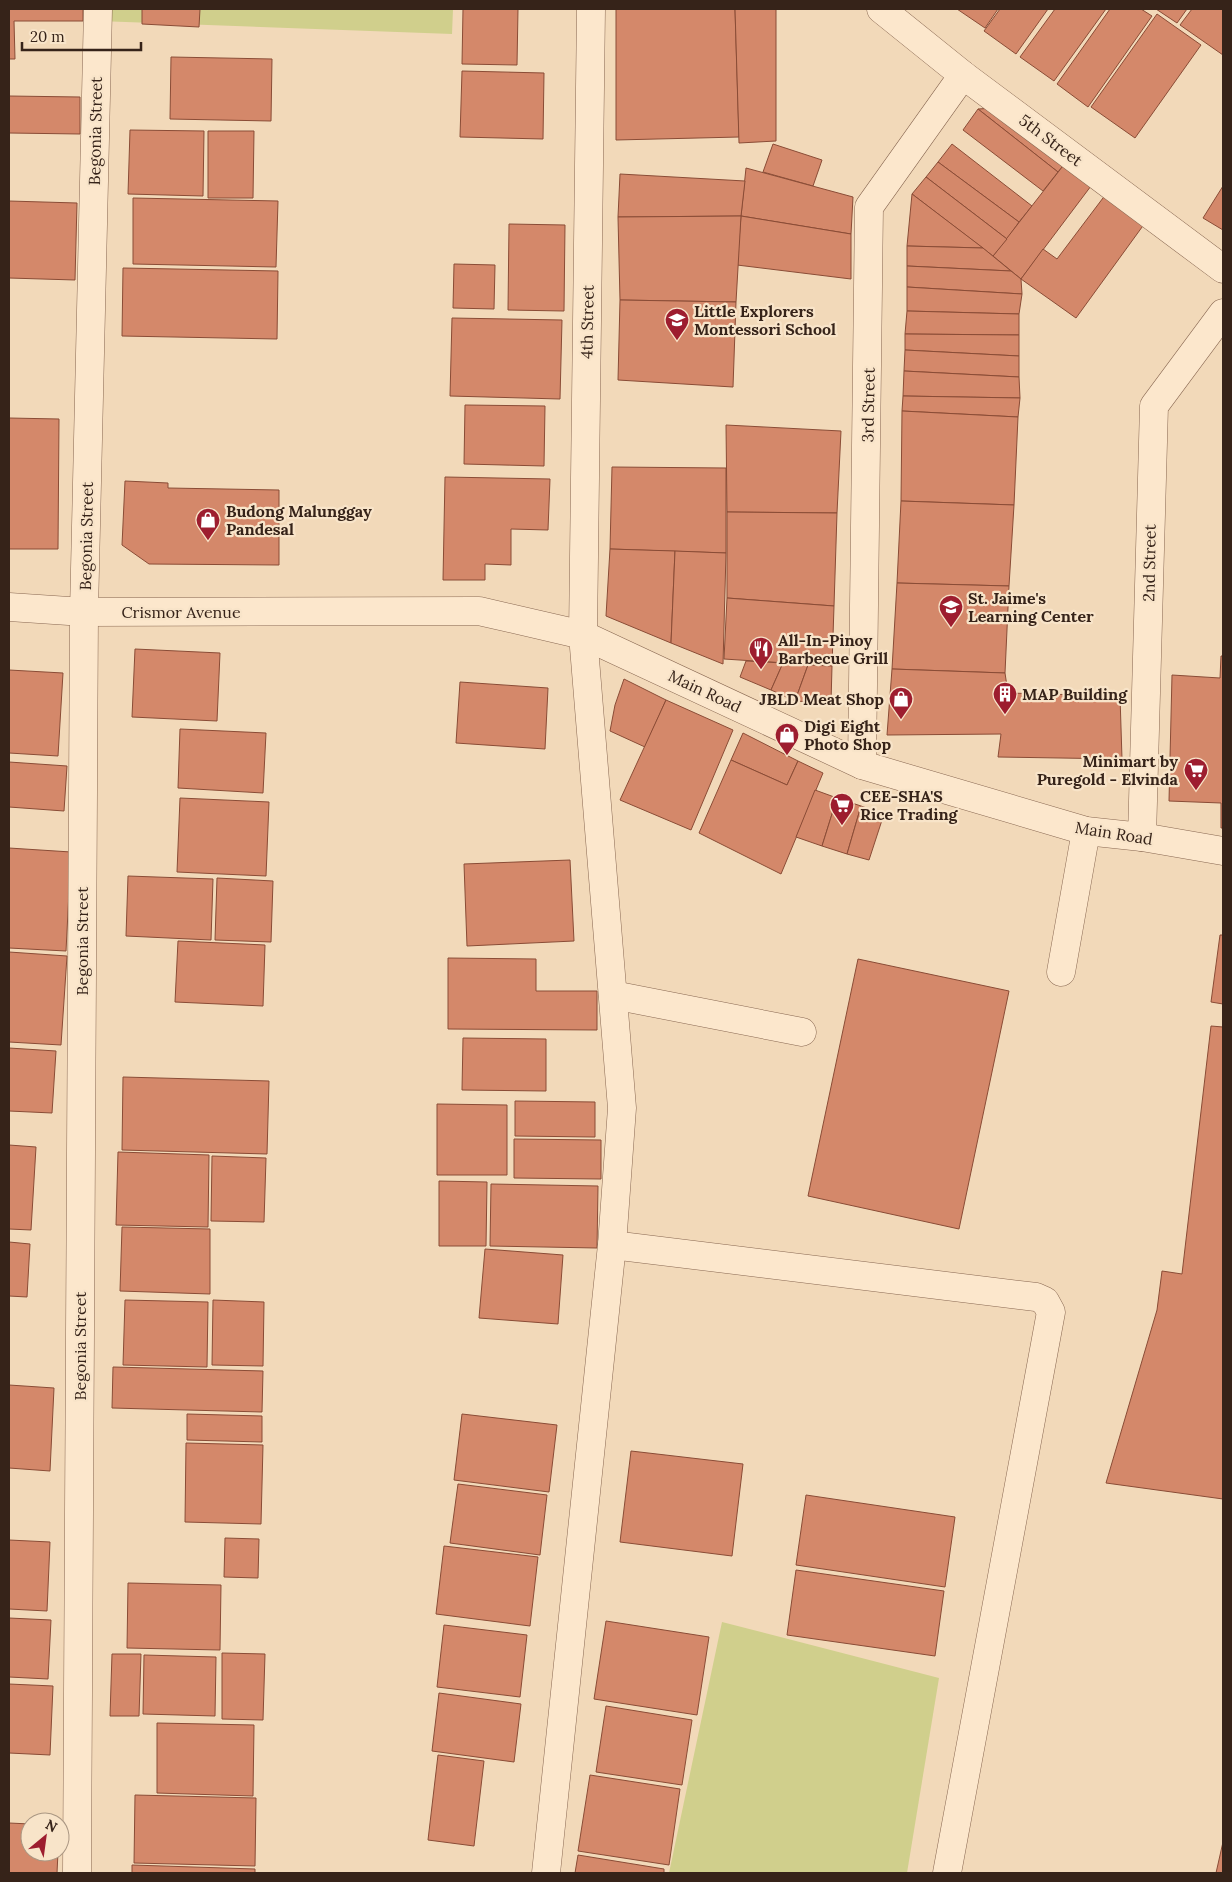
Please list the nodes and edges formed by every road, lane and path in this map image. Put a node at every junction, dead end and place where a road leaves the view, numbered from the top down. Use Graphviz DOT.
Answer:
graph roads {
  1 [pos="98,9"];
  2 [pos="591,9"];
  3 [pos="881,9"];
  4 [pos="963,75"];
  5 [pos="1223,269"];
  6 [pos="1223,313"];
  7 [pos="9,607"];
  8 [pos="84,612"];
  9 [pos="354,613"];
  10 [pos="583,634"];
  11 [pos="862,765"];
  12 [pos="1086,831"];
  13 [pos="1142,837"];
  14 [pos="1223,851"];
  15 [pos="1062,972"];
  16 [pos="613,994"];
  17 [pos="802,1032"];
  18 [pos="612,1245"];
  19 [pos="77,1873"];
  20 [pos="546,1873"];
  21 [pos="947,1873"];
  1 -- 8 [label="street, Begonia Street"];
  2 -- 10 [label="street, 4th Street"];
  3 -- 4 [label="street, 5th Street"];
  4 -- 5 [label="street, 5th Street"];
  4 -- 11 [label="street, 3rd Street"];
  6 -- 13 [label="street, 2nd Street"];
  7 -- 8 [label="street, Crismor Avenue"];
  8 -- 9 [label="street, Crismor Avenue"];
  8 -- 19 [label="street, Begonia Street"];
  9 -- 10 [label="street, Main Road"];
  10 -- 11 [label="street, Main Road"];
  10 -- 16 [label="street, 4th Street"];
  11 -- 12 [label="street, Main Road"];
  12 -- 13 [label="street, Main Road"];
  12 -- 15 [label="street"];
  13 -- 14 [label="street, Main Road"];
  16 -- 17 [label="street"];
  16 -- 18 [label="street, 4th Street"];
  18 -- 20 [label="street, 4th Street"];
  18 -- 21 [label="street"];
}
